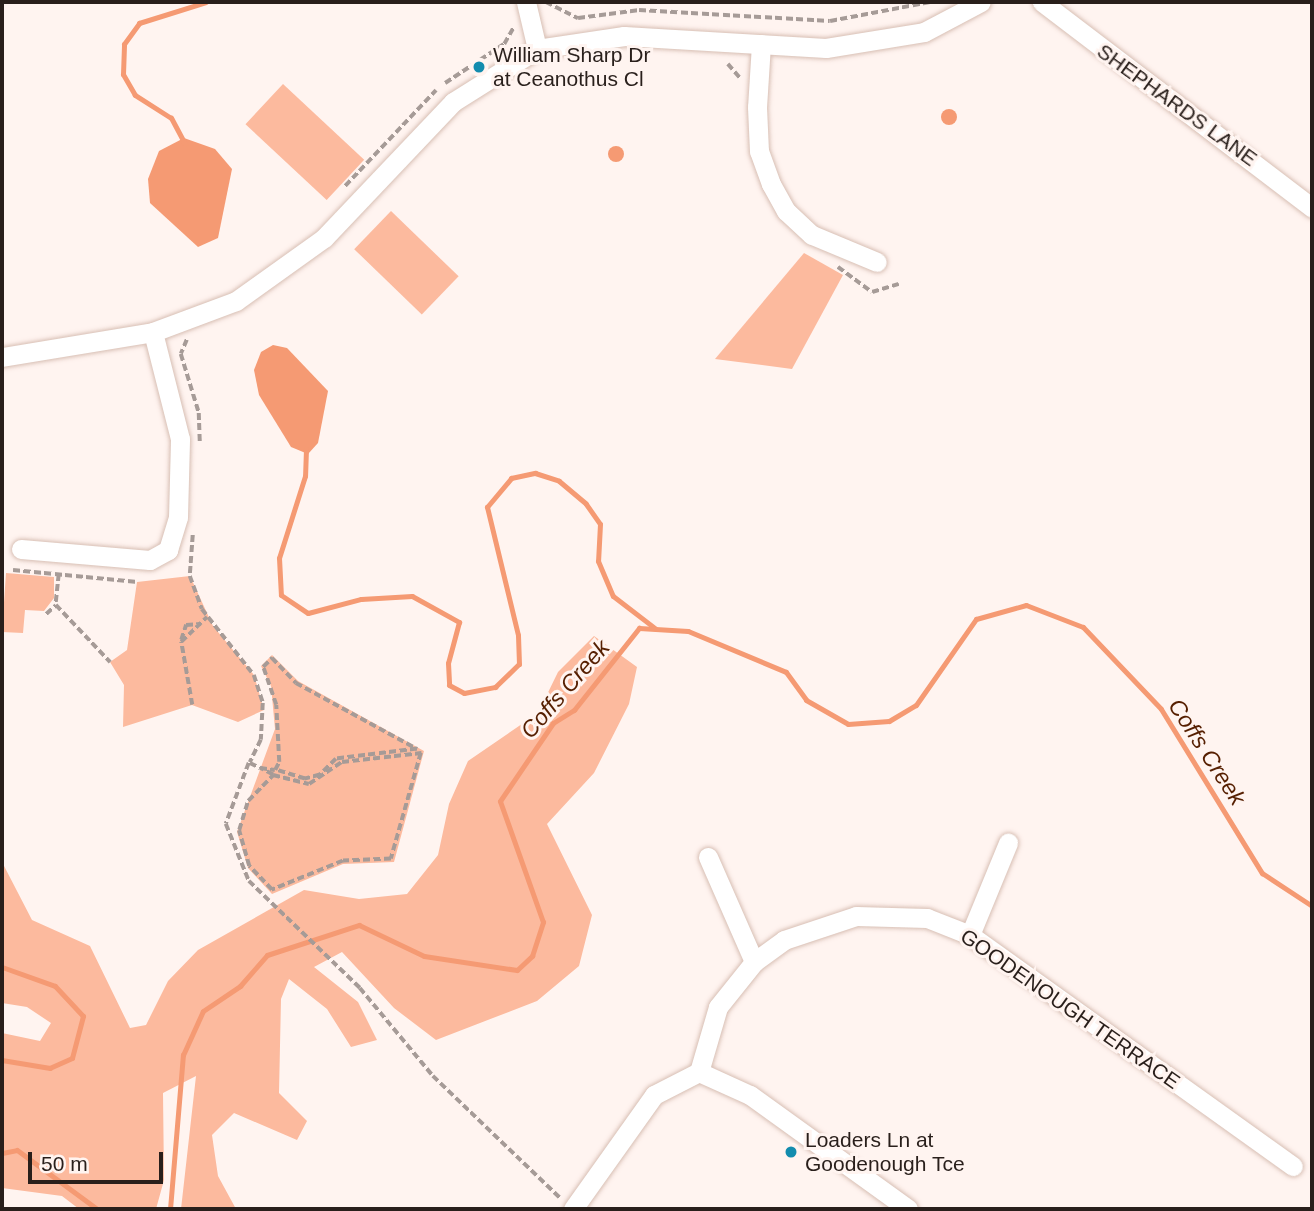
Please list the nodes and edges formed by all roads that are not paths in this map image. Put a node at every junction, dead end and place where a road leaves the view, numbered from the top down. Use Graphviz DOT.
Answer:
graph roads {
  1 [pos="526,2"];
  2 [pos="981,2"];
  3 [pos="1042,2"];
  4 [pos="761,44"];
  5 [pos="537,49"];
  6 [pos="1312,208"];
  7 [pos="877,262"];
  8 [pos="153,332"];
  9 [pos="2,357"];
  10 [pos="21,549"];
  11 [pos="1008,843"];
  12 [pos="708,857"];
  13 [pos="970,935"];
  14 [pos="754,962"];
  15 [pos="699,1072"];
  16 [pos="1293,1166"];
  17 [pos="567,1205"];
  18 [pos="908,1209"];
  1 -- 5 [label="street"];
  2 -- 4 [label="street"];
  3 -- 6 [label="street, SHEPHARDS LANE"];
  4 -- 5 [label="street"];
  4 -- 7 [label="street"];
  5 -- 8 [label="street"];
  8 -- 9 [label="street"];
  8 -- 10 [label="street"];
  11 -- 13 [label="street"];
  12 -- 14 [label="street"];
  13 -- 14 [label="street, GOODENOUGH TERRACE"];
  13 -- 16 [label="street, GOODENOUGH TERRACE"];
  14 -- 15 [label="street, GOODENOUGH TERRACE"];
  15 -- 17 [label="street"];
  15 -- 18 [label="street"];
}
